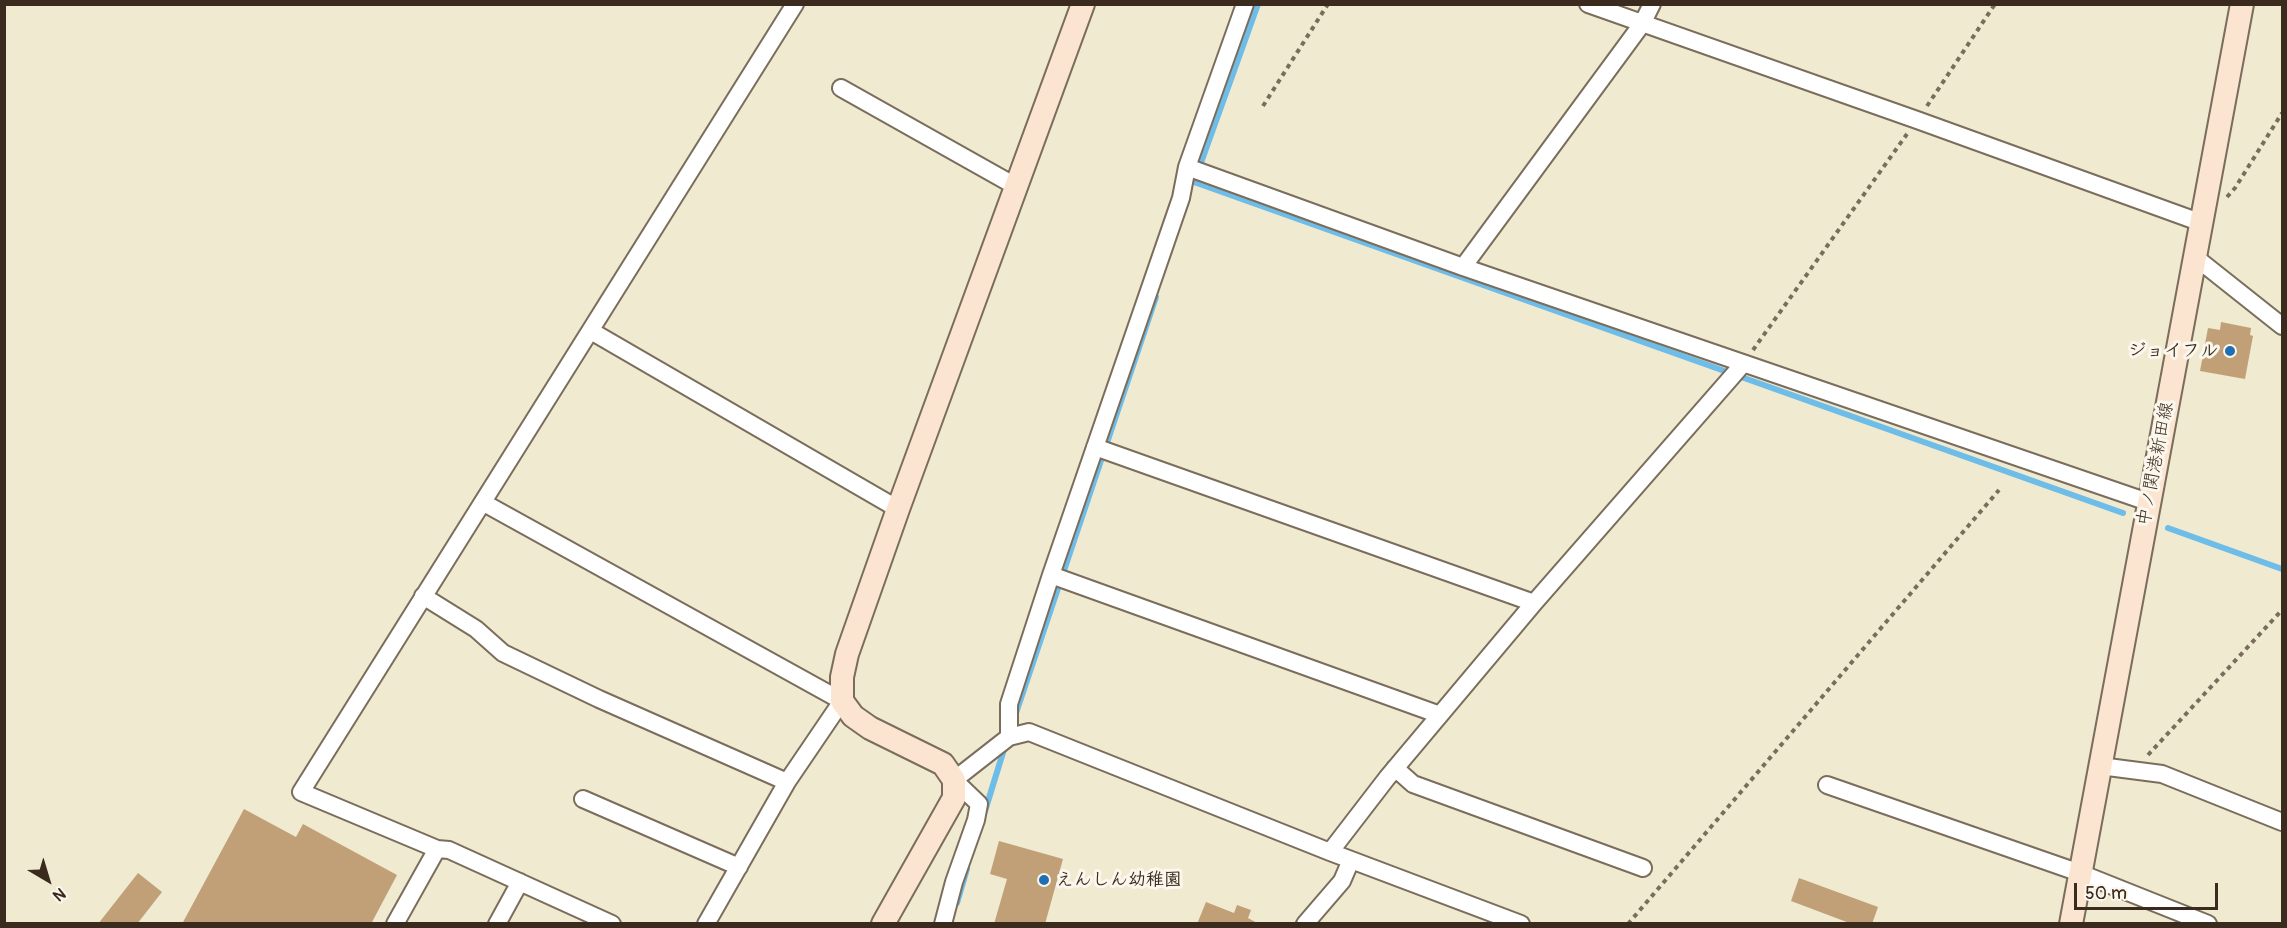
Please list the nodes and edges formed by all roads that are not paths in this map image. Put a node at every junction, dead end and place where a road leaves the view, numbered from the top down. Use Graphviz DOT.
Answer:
graph roads {
  1 [pos="795,4"];
  2 [pos="1083,4"];
  3 [pos="1245,4"];
  4 [pos="1588,4"];
  5 [pos="1652,4"];
  6 [pos="2242,4"];
  7 [pos="1642,24"];
  8 [pos="841,88"];
  9 [pos="1187,167"];
  10 [pos="1017,187"];
  11 [pos="2202,223"];
  12 [pos="2195,257"];
  13 [pos="1463,267"];
  14 [pos="2283,326"];
  15 [pos="591,331"];
  16 [pos="1743,364"];
  17 [pos="1095,447"];
  18 [pos="2148,502"];
  19 [pos="484,503"];
  20 [pos="898,509"];
  21 [pos="1051,575"];
  22 [pos="423,596"];
  23 [pos="1534,603"];
  24 [pos="842,701"];
  25 [pos="1440,715"];
  26 [pos="1009,737"];
  27 [pos="2100,766"];
  28 [pos="1395,768"];
  29 [pos="954,780"];
  30 [pos="787,782"];
  31 [pos="1827,785"];
  32 [pos="583,799"];
  33 [pos="2283,822"];
  34 [pos="437,849"];
  35 [pos="1330,852"];
  36 [pos="1351,860"];
  37 [pos="739,867"];
  38 [pos="1643,868"];
  39 [pos="2080,873"];
  40 [pos="520,882"];
  41 [pos="2199,922"];
  42 [pos="395,924"];
  43 [pos="496,924"];
  44 [pos="612,924"];
  45 [pos="706,924"];
  46 [pos="883,924"];
  47 [pos="943,924"];
  48 [pos="1305,924"];
  49 [pos="1521,924"];
  50 [pos="2071,924"];
  1 -- 15 [label="street"];
  2 -- 10 [label="street"];
  3 -- 9 [label="street"];
  4 -- 7 [label="street"];
  5 -- 7 [label="street"];
  6 -- 11 [label="street, 中ノ関港新田線"];
  7 -- 11 [label="street"];
  7 -- 13 [label="street"];
  8 -- 10 [label="street"];
  9 -- 13 [label="street"];
  9 -- 17 [label="street"];
  10 -- 20 [label="street"];
  11 -- 12 [label="street, 中ノ関港新田線"];
  12 -- 14 [label="street"];
  12 -- 18 [label="street, 中ノ関港新田線"];
  13 -- 16 [label="street"];
  15 -- 19 [label="street"];
  15 -- 20 [label="street"];
  16 -- 18 [label="street"];
  16 -- 23 [label="street"];
  17 -- 21 [label="street"];
  17 -- 23 [label="street"];
  18 -- 27 [label="street, 中ノ関港新田線"];
  19 -- 22 [label="street"];
  19 -- 24 [label="street"];
  20 -- 24 [label="street"];
  21 -- 25 [label="street"];
  21 -- 26 [label="street"];
  22 -- 30 [label="street"];
  22 -- 34 [label="street"];
  23 -- 25 [label="street"];
  24 -- 29 [label="street"];
  24 -- 30 [label="street"];
  25 -- 28 [label="street"];
  26 -- 29 [label="street"];
  26 -- 35 [label="street"];
  27 -- 33 [label="street"];
  27 -- 39 [label="street, 中ノ関港新田線"];
  28 -- 35 [label="street"];
  28 -- 38 [label="street"];
  29 -- 46 [label="street"];
  29 -- 47 [label="street"];
  30 -- 37 [label="street"];
  31 -- 39 [label="street"];
  32 -- 37 [label="street"];
  34 -- 40 [label="street"];
  34 -- 42 [label="street"];
  35 -- 36 [label="street"];
  36 -- 48 [label="street"];
  36 -- 49 [label="street"];
  37 -- 45 [label="street"];
  39 -- 41 [label="street"];
  39 -- 50 [label="street, 中ノ関港新田線"];
  40 -- 43 [label="street"];
  40 -- 44 [label="street"];
}
